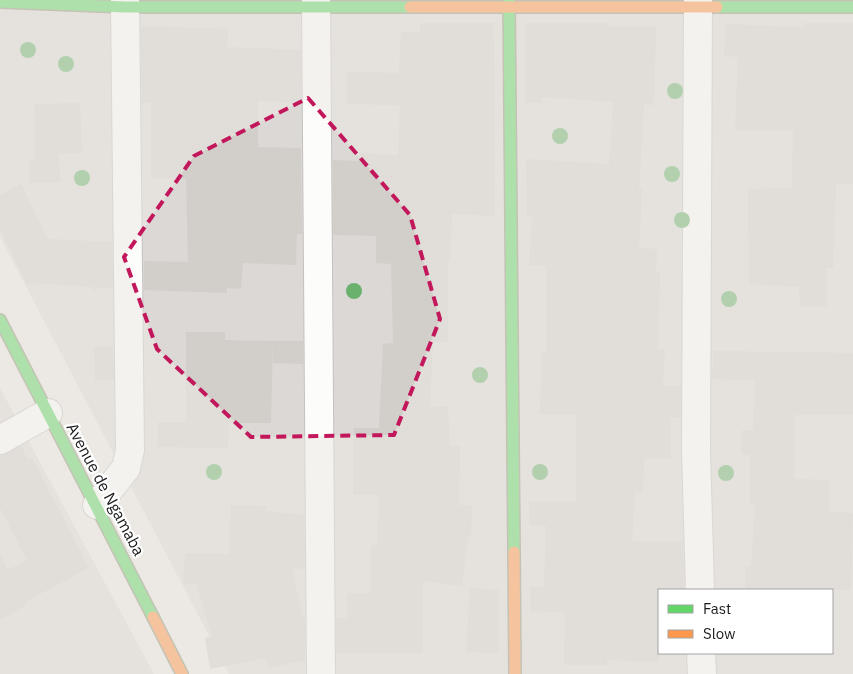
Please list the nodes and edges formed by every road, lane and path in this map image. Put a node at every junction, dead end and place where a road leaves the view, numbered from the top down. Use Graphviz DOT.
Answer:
graph roads {
  1 [pos="0,2"];
  2 [pos="698,3"];
  3 [pos="125,4"];
  4 [pos="316,4"];
  5 [pos="509,4"];
  6 [pos="853,7"];
  7 [pos="0,320"];
  8 [pos="48,413"];
  9 [pos="0,440"];
  10 [pos="98,505"];
  11 [pos="700,589"];
  12 [pos="701,654"];
  13 [pos="182,674"];
  14 [pos="321,674"];
  15 [pos="516,674"];
  16 [pos="702,674"];
  1 -- 3 [label="street"];
  2 -- 5 [label="street"];
  2 -- 6 [label="street"];
  2 -- 11 [label="street"];
  3 -- 4 [label="street"];
  3 -- 10 [label="street"];
  4 -- 5 [label="street"];
  4 -- 14 [label="street"];
  5 -- 15 [label="street"];
  7 -- 8 [label="street, Avenue de Ngamaba"];
  8 -- 9 [label="street"];
  8 -- 10 [label="street, Avenue de Ngamaba"];
  10 -- 13 [label="street, Avenue de Ngamaba"];
  12 -- 16 [label="street"];
}
